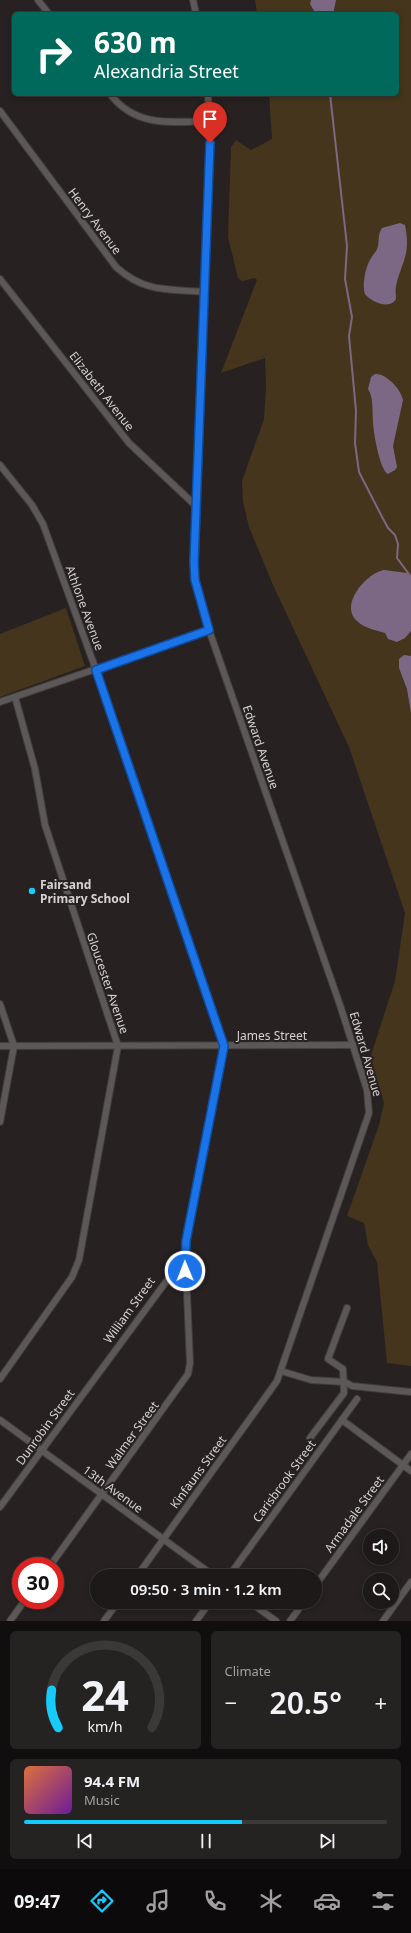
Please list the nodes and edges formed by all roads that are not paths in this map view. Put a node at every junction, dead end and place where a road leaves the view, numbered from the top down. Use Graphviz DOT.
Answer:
graph roads {
  1 [pos="38,0"];
  2 [pos="194,0"];
  3 [pos="47,12"];
  4 [pos="196,12"];
  5 [pos="112,96"];
  6 [pos="208,96"];
  7 [pos="0,111"];
  8 [pos="210,121"];
  9 [pos="0,279"];
  10 [pos="205,292"];
  11 [pos="0,465"];
  12 [pos="196,506"];
  13 [pos="209,630"];
  14 [pos="96,670"];
  15 [pos="15,697"];
  16 [pos="0,702"];
  17 [pos="0,1004"];
  18 [pos="353,1045"];
  19 [pos="0,1046"];
  20 [pos="14,1046"];
  21 [pos="118,1046"];
  22 [pos="224,1046"];
  23 [pos="0,1122"];
  24 [pos="184,1256"];
  25 [pos="347,1308"];
  26 [pos="107,1359"];
  27 [pos="281,1371"];
  28 [pos="188,1374"];
  29 [pos="0,1380"];
  30 [pos="277,1381"];
  31 [pos="345,1382"];
  32 [pos="411,1392"];
  33 [pos="357,1399"];
  34 [pos="0,1420"];
  35 [pos="342,1420"];
  36 [pos="310,1438"];
  37 [pos="42,1451"];
  38 [pos="411,1454"];
  39 [pos="403,1465"];
  40 [pos="411,1471"];
  41 [pos="102,1495"];
  42 [pos="0,1508"];
  43 [pos="163,1539"];
  44 [pos="57,1557"];
  45 [pos="142,1569"];
  46 [pos="204,1569"];
  47 [pos="234,1569"];
  48 [pos="322,1576"];
  49 [pos="411,1582"];
  50 [pos="19,1609"];
  51 [pos="113,1609"];
  52 [pos="205,1609"];
  53 [pos="260,1609"];
  54 [pos="299,1609"];
  55 [pos="10,1621"];
  56 [pos="104,1621"];
  57 [pos="196,1621"];
  58 [pos="276,1621"];
  59 [pos="290,1621"];
  60 [pos="383,1621"];
  1 -- 3 [label="street"];
  2 -- 4 [label="street"];
  5 -- 8 [label="street"];
  6 -- 8 [label="street, Edward Avenue"];
  7 -- 10 [label="street, Henry Avenue"];
  8 -- 10 [label="street, Edward Avenue"];
  9 -- 12 [label="street, Elizabeth Avenue"];
  10 -- 12 [label="street, Edward Avenue"];
  11 -- 14 [label="street, Athlone Avenue"];
  12 -- 13 [label="street, Edward Avenue"];
  13 -- 14 [label="street"];
  13 -- 18 [label="street, Edward Avenue"];
  14 -- 15 [label="street"];
  14 -- 22 [label="street, Athlone Avenue"];
  15 -- 16 [label="street"];
  15 -- 21 [label="street, Gloucester Avenue"];
  17 -- 20 [label="street"];
  18 -- 22 [label="street, James Street"];
  18 -- 27 [label="street, Edward Avenue"];
  19 -- 20 [label="street, James Street"];
  20 -- 21 [label="street, James Street"];
  20 -- 23 [label="street"];
  21 -- 22 [label="street, James Street"];
  21 -- 29 [label="street, Gloucester Avenue"];
  22 -- 24 [label="street, Athlone Avenue"];
  24 -- 26 [label="street, William Street"];
  24 -- 28 [label="street, Athlone Avenue"];
  25 -- 31 [label="street"];
  26 -- 37 [label="street, Dunrobin Street"];
  27 -- 30 [label="street, Edward Avenue"];
  27 -- 31 [label="street"];
  28 -- 41 [label="street, Walmer Street"];
  30 -- 43 [label="street, Kinfauns Street"];
  31 -- 32 [label="street"];
  31 -- 36 [label="street"];
  33 -- 35 [label="street, Carisbrook Street"];
  34 -- 37 [label="street, 13th Avenue"];
  35 -- 39 [label="street"];
  35 -- 47 [label="street, Carisbrook Street"];
  37 -- 41 [label="street, 13th Avenue"];
  37 -- 42 [label="street, Dunrobin Street"];
  38 -- 39 [label="street, Armadale Street"];
  39 -- 40 [label="street"];
  39 -- 48 [label="street, Armadale Street"];
  41 -- 43 [label="street, 13th Avenue"];
  41 -- 44 [label="street, Walmer Street"];
  43 -- 45 [label="street, Kinfauns Street"];
  43 -- 46 [label="street, 13th Avenue"];
  49 -- 60 [label="street"];
  50 -- 55 [label="street"];
  51 -- 56 [label="street"];
  52 -- 57 [label="street"];
  53 -- 58 [label="street"];
  54 -- 59 [label="street"];
}
